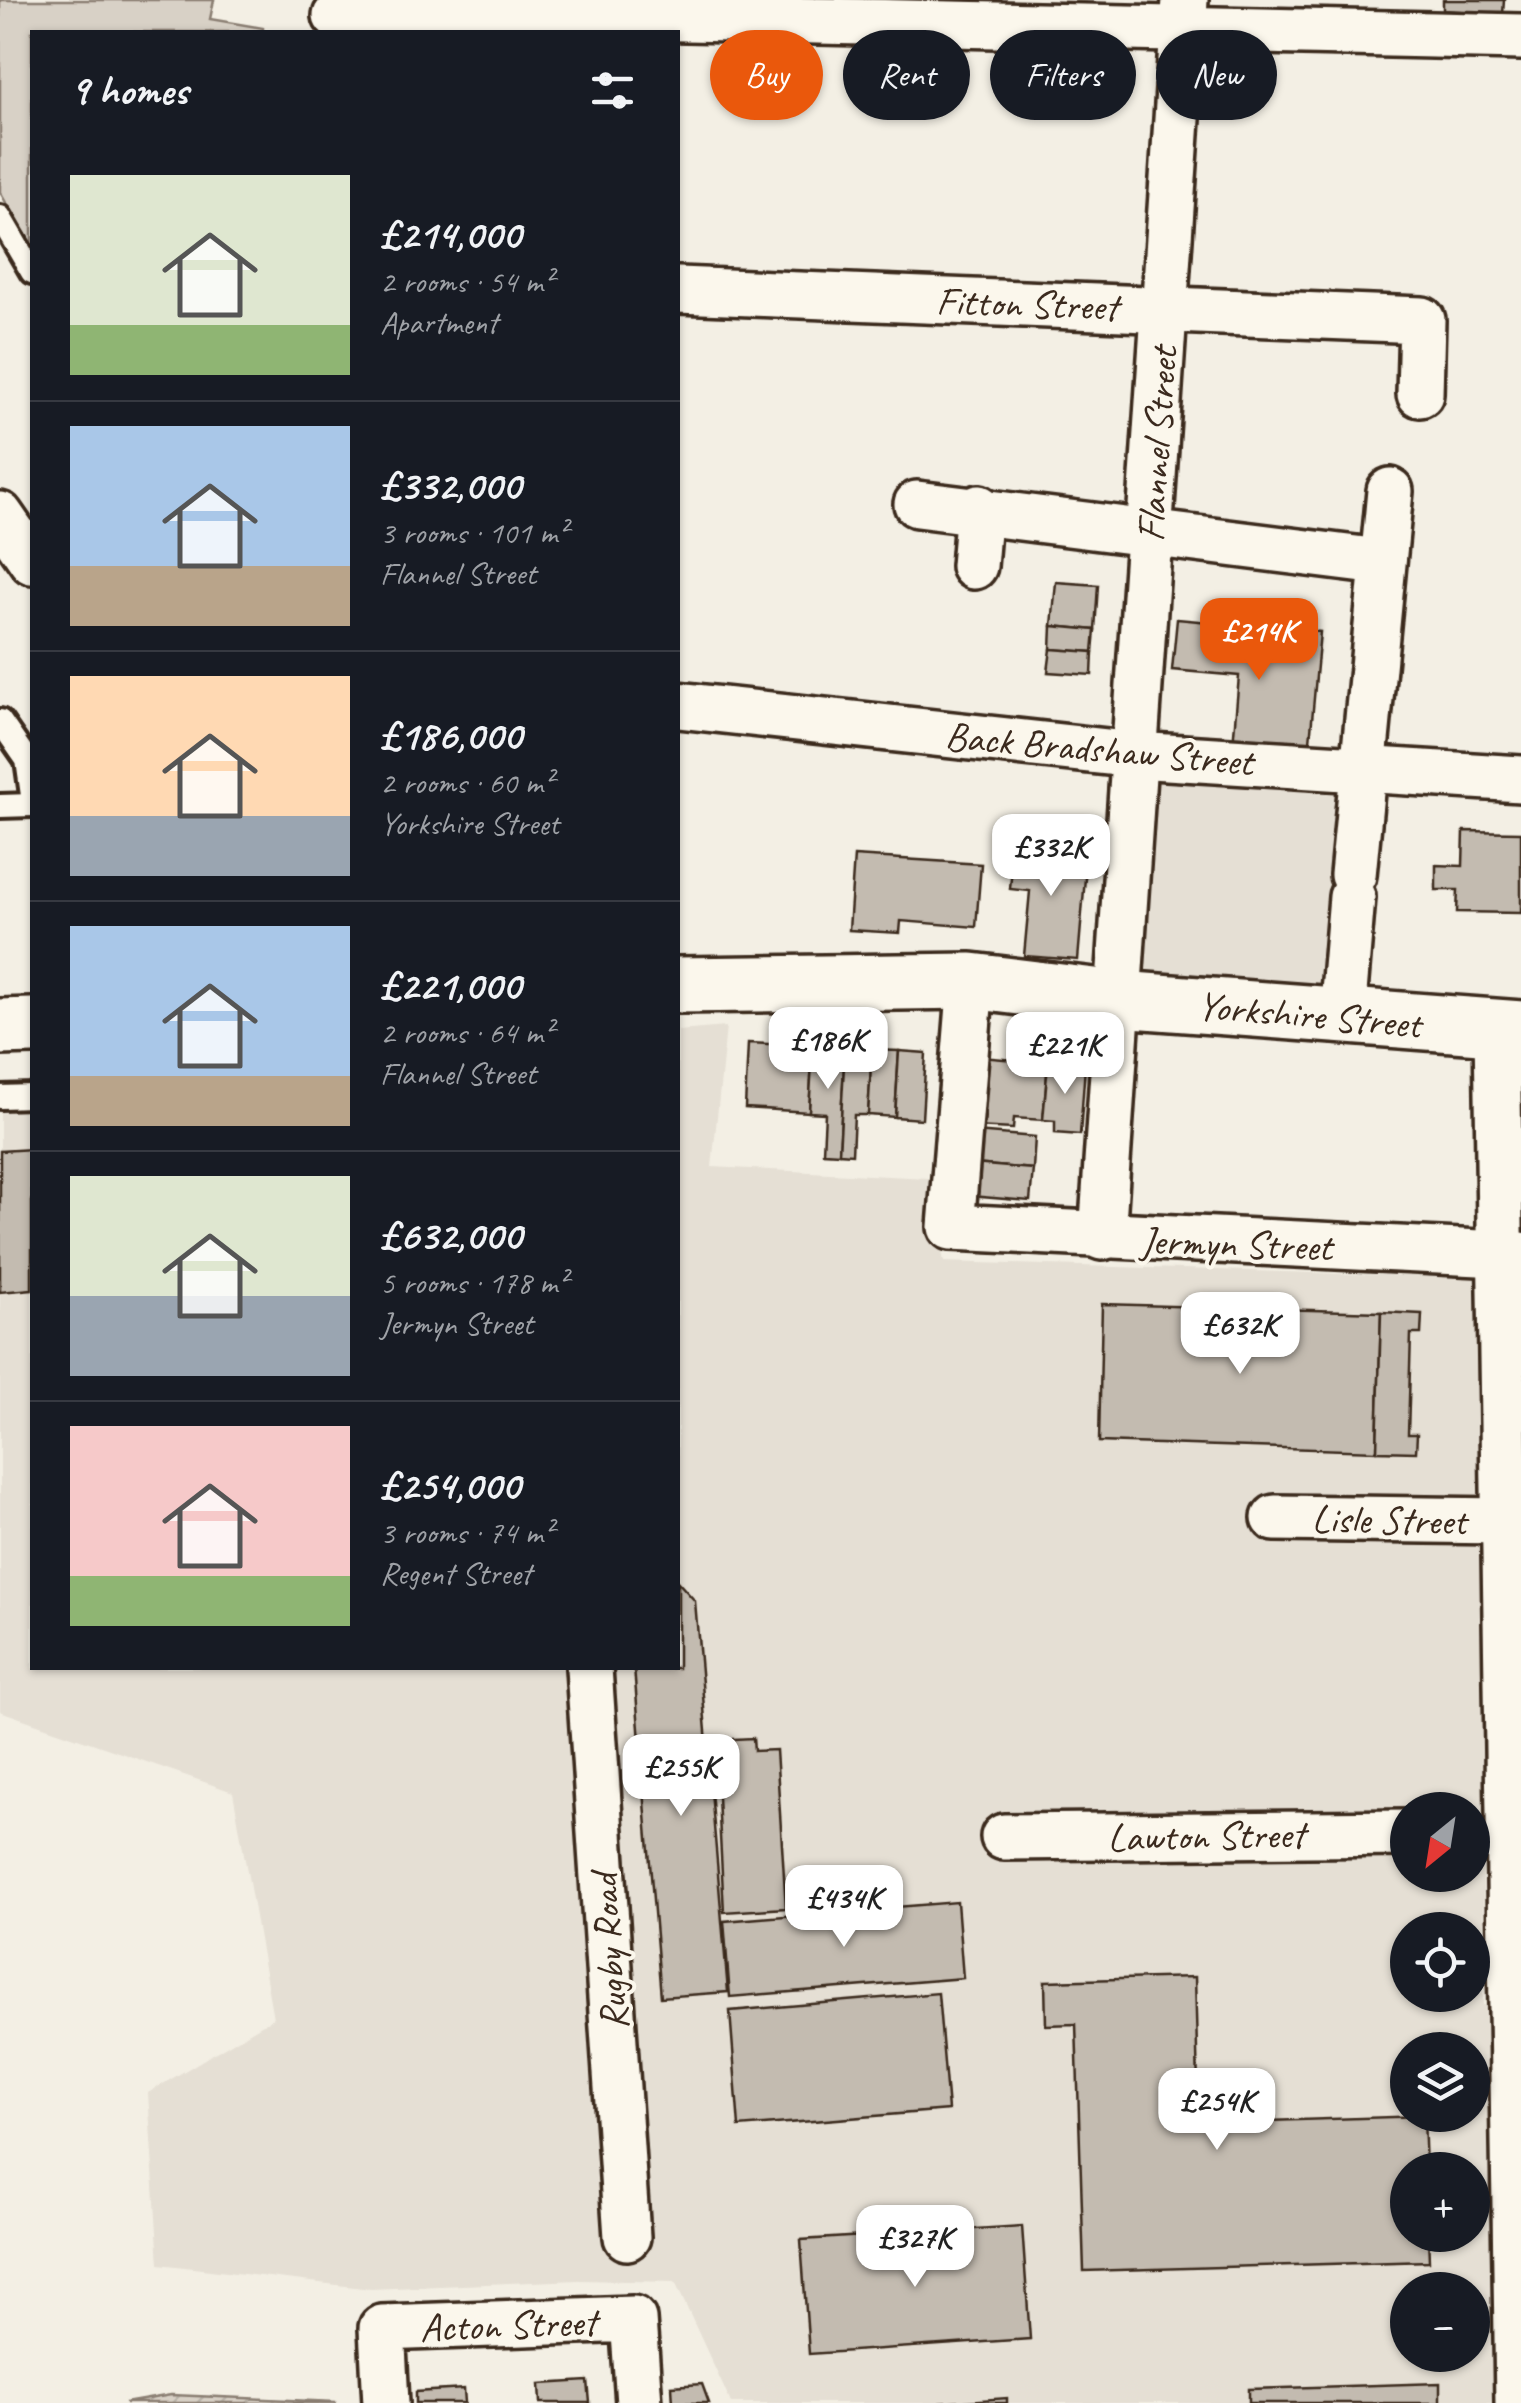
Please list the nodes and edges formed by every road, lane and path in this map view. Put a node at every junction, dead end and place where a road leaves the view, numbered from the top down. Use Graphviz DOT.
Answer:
graph roads {
  1 [pos="382,5"];
  2 [pos="609,8"];
  3 [pos="949,12"];
  4 [pos="1184,14"];
  5 [pos="336,16"];
  6 [pos="668,25"];
  7 [pos="1521,37"];
  8 [pos="0,216"];
  9 [pos="30,268"];
  10 [pos="680,290"];
  11 [pos="1165,309"];
  12 [pos="1420,394"];
  13 [pos="1390,491"];
  14 [pos="917,504"];
  15 [pos="979,508"];
  16 [pos="1150,532"];
  17 [pos="1380,562"];
  18 [pos="974,566"];
  19 [pos="680,705"];
  20 [pos="0,720"];
  21 [pos="1135,755"];
  22 [pos="1362,771"];
  23 [pos="1521,779"];
  24 [pos="30,781"];
  25 [pos="30,805"];
  26 [pos="0,806"];
  27 [pos="971,981"];
  28 [pos="680,985"];
  29 [pos="1118,999"];
  30 [pos="1342,1016"];
  31 [pos="30,1026"];
  32 [pos="0,1027"];
  33 [pos="1509,1029"];
  34 [pos="30,1096"];
  35 [pos="0,1097"];
  36 [pos="1102,1237"];
  37 [pos="1510,1254"];
  38 [pos="1275,1518"];
  39 [pos="1502,1521"];
  40 [pos="590,1670"];
  41 [pos="1490,1832"];
  42 [pos="1390,1833"];
  43 [pos="1004,1838"];
  44 [pos="1515,1990"];
  45 [pos="627,2237"];
  46 [pos="1518,2310"];
  47 [pos="386,2403"];
  48 [pos="639,2403"];
  49 [pos="1518,2403"];
  1 -- 2 [label="street"];
  1 -- 5 [label="street"];
  2 -- 6 [label="street"];
  3 -- 4 [label="street"];
  3 -- 6 [label="street"];
  4 -- 7 [label="street"];
  4 -- 11 [label="street, Flannel Street"];
  8 -- 9 [label="lane"];
  10 -- 11 [label="street, Fitton Street"];
  11 -- 12 [label="street, Fitton Street"];
  11 -- 16 [label="street, Flannel Street"];
  13 -- 17 [label="street"];
  14 -- 15 [label="street"];
  15 -- 16 [label="street"];
  15 -- 18 [label="street"];
  16 -- 17 [label="street"];
  16 -- 21 [label="street, Flannel Street"];
  17 -- 22 [label="street"];
  19 -- 21 [label="street, Back Bradshaw Street"];
  20 -- 24 [label="lane"];
  21 -- 22 [label="street, Back Bradshaw Street"];
  21 -- 29 [label="street, Flannel Street"];
  22 -- 23 [label="street, Back Bradshaw Street"];
  22 -- 30 [label="street"];
  25 -- 26 [label="lane"];
  27 -- 28 [label="highway, Yorkshire Street"];
  27 -- 29 [label="highway, Yorkshire Street"];
  27 -- 36 [label="street, Jermyn Street"];
  29 -- 30 [label="highway, Yorkshire Street"];
  29 -- 36 [label="street, Flannel Street"];
  30 -- 33 [label="highway, Yorkshire Street"];
  31 -- 32 [label="highway"];
  33 -- 37 [label="street"];
  34 -- 35 [label="lane"];
  36 -- 37 [label="street, Jermyn Street"];
  37 -- 39 [label="street"];
  38 -- 39 [label="street, Lisle Street"];
  39 -- 41 [label="street"];
  40 -- 45 [label="street, Rugby Road"];
  41 -- 44 [label="street"];
  42 -- 43 [label="street, Lawton Street"];
  44 -- 46 [label="street"];
  46 -- 49 [label="street"];
  47 -- 48 [label="street, Acton Street"];
}
